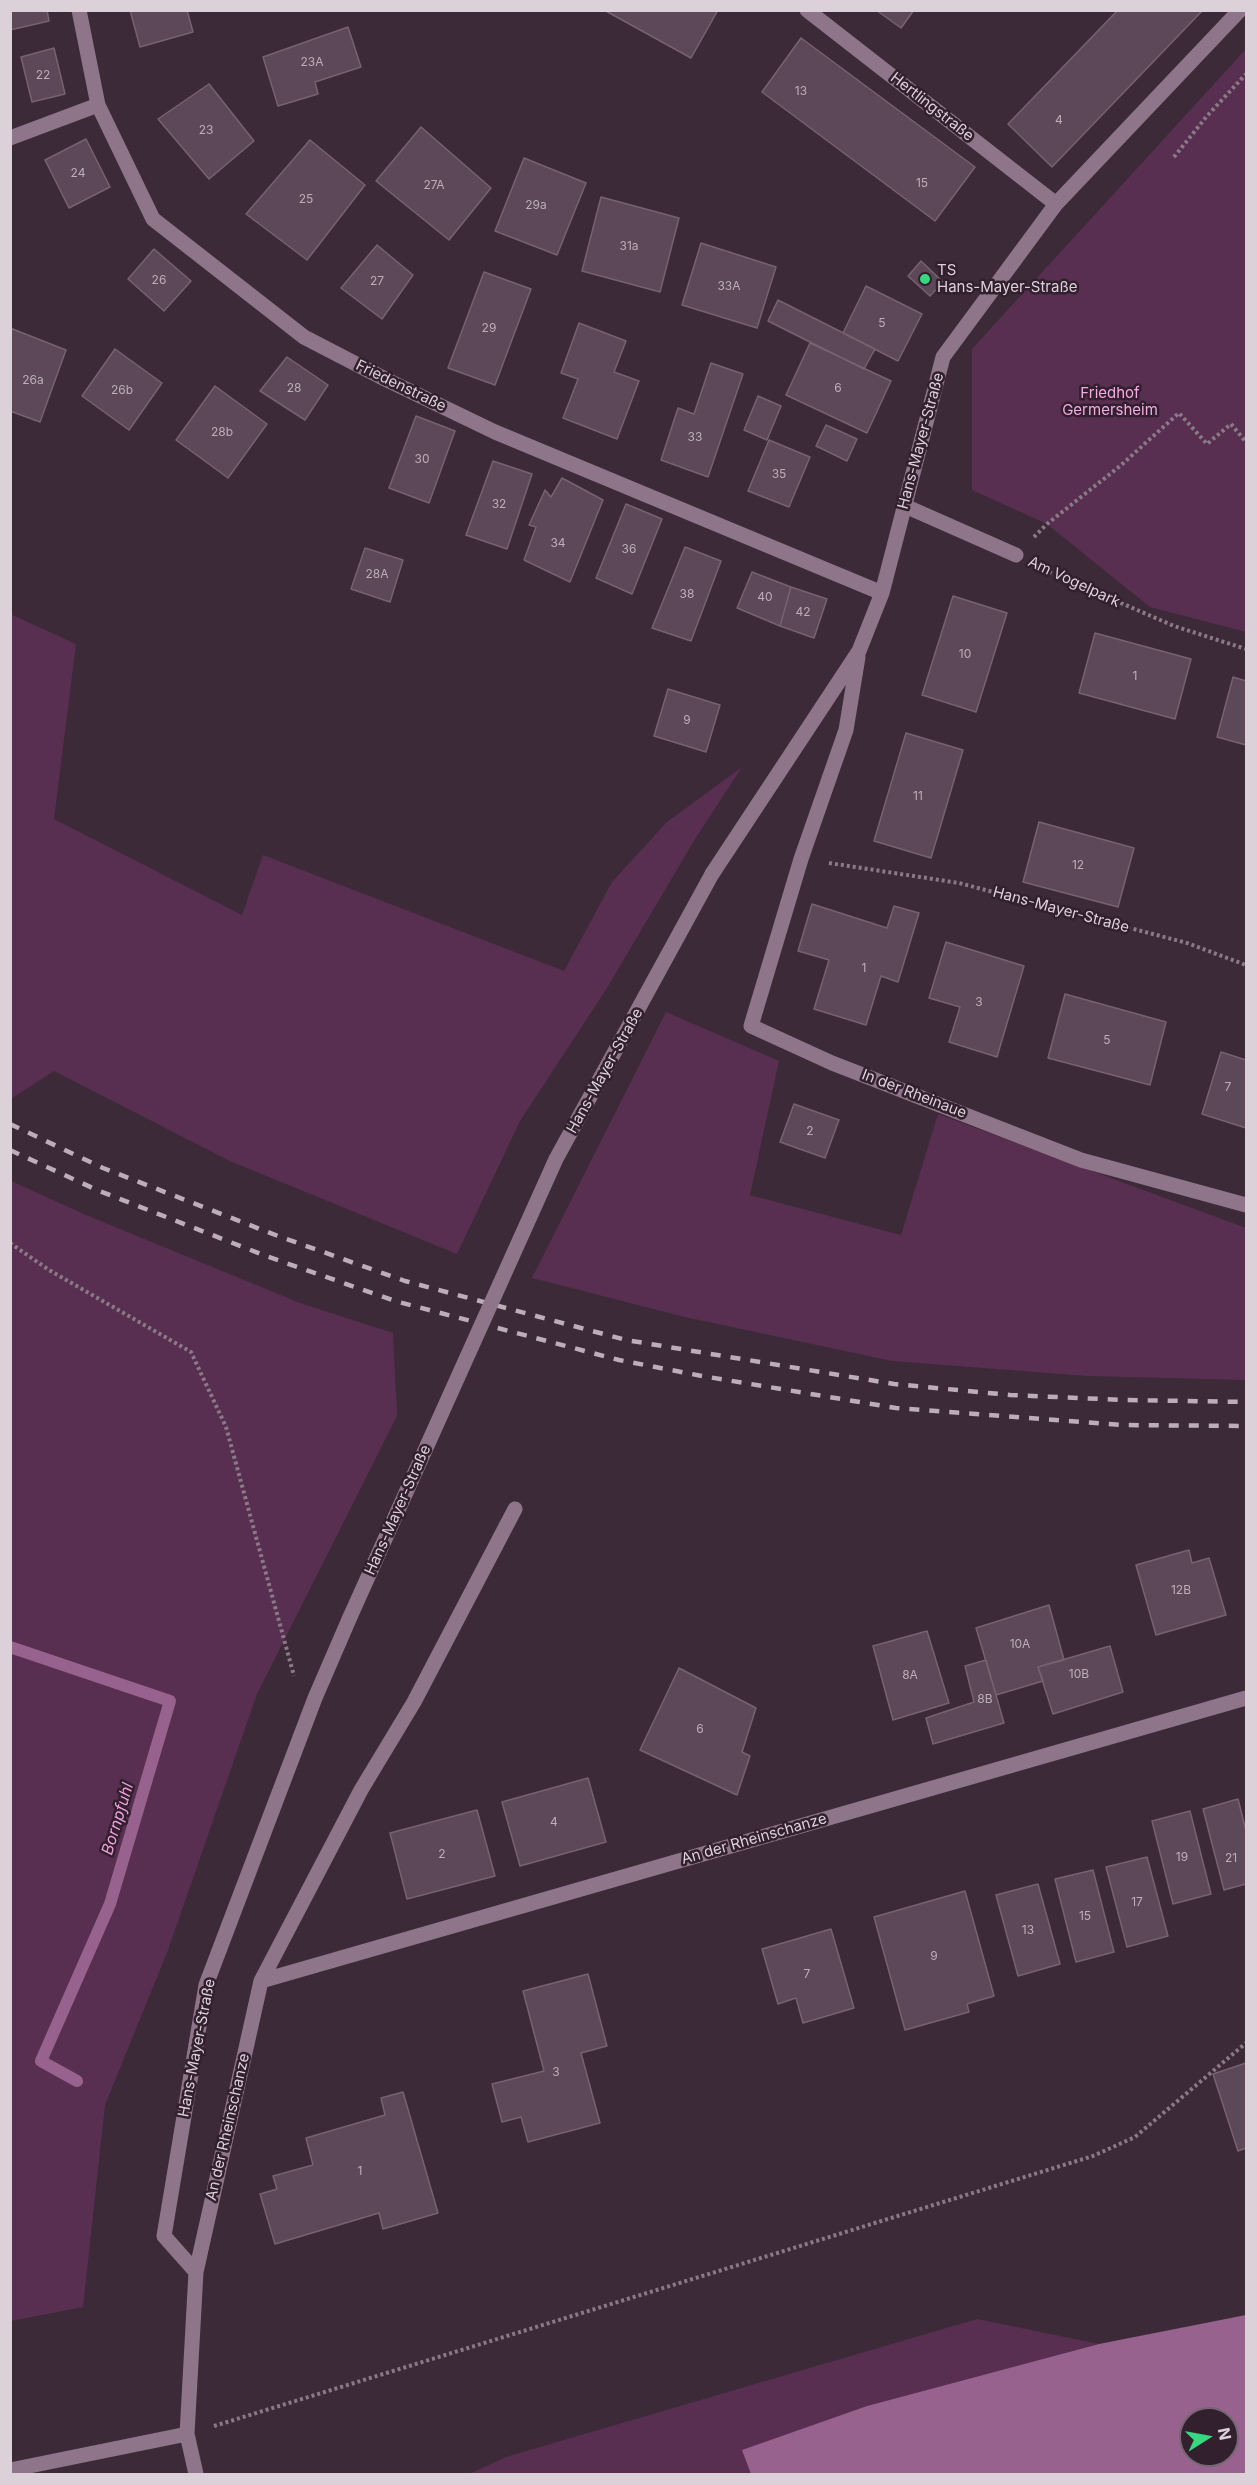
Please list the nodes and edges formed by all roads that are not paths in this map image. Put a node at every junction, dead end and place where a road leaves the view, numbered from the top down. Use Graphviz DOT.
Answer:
graph roads {
  1 [pos="79,10"];
  2 [pos="807,10"];
  3 [pos="1240,10"];
  4 [pos="98,105"];
  5 [pos="10,138"];
  6 [pos="1056,204"];
  7 [pos="904,506"];
  8 [pos="1016,555"];
  9 [pos="882,593"];
  10 [pos="859,651"];
  11 [pos="801,859"];
  12 [pos="1246,1205"];
  13 [pos="515,1509"];
  14 [pos="1246,1698"];
  15 [pos="261,1981"];
  16 [pos="196,2272"];
  17 [pos="187,2434"];
  18 [pos="10,2470"];
  19 [pos="196,2475"];
  1 -- 4 [label="street, Friedenstraße"];
  2 -- 6 [label="street, Hertlingstraße"];
  3 -- 6 [label="street, Hans-Mayer-Straße"];
  4 -- 5 [label="street"];
  4 -- 9 [label="street, Friedenstraße"];
  6 -- 7 [label="street, Hans-Mayer-Straße"];
  7 -- 8 [label="street, Am Vogelpark"];
  7 -- 9 [label="street, Hans-Mayer-Straße"];
  9 -- 10 [label="street, Hans-Mayer-Straße"];
  10 -- 11 [label="street, Hans-Mayer-Straße"];
  10 -- 16 [label="street, Hans-Mayer-Straße, bridge"];
  11 -- 12 [label="street, In der Rheinaue"];
  13 -- 15 [label="street, An der Rheinschanze"];
  14 -- 15 [label="street, An der Rheinschanze"];
  15 -- 16 [label="street, An der Rheinschanze"];
  16 -- 17 [label="street"];
  17 -- 18 [label="street"];
  17 -- 19 [label="street"];
}
